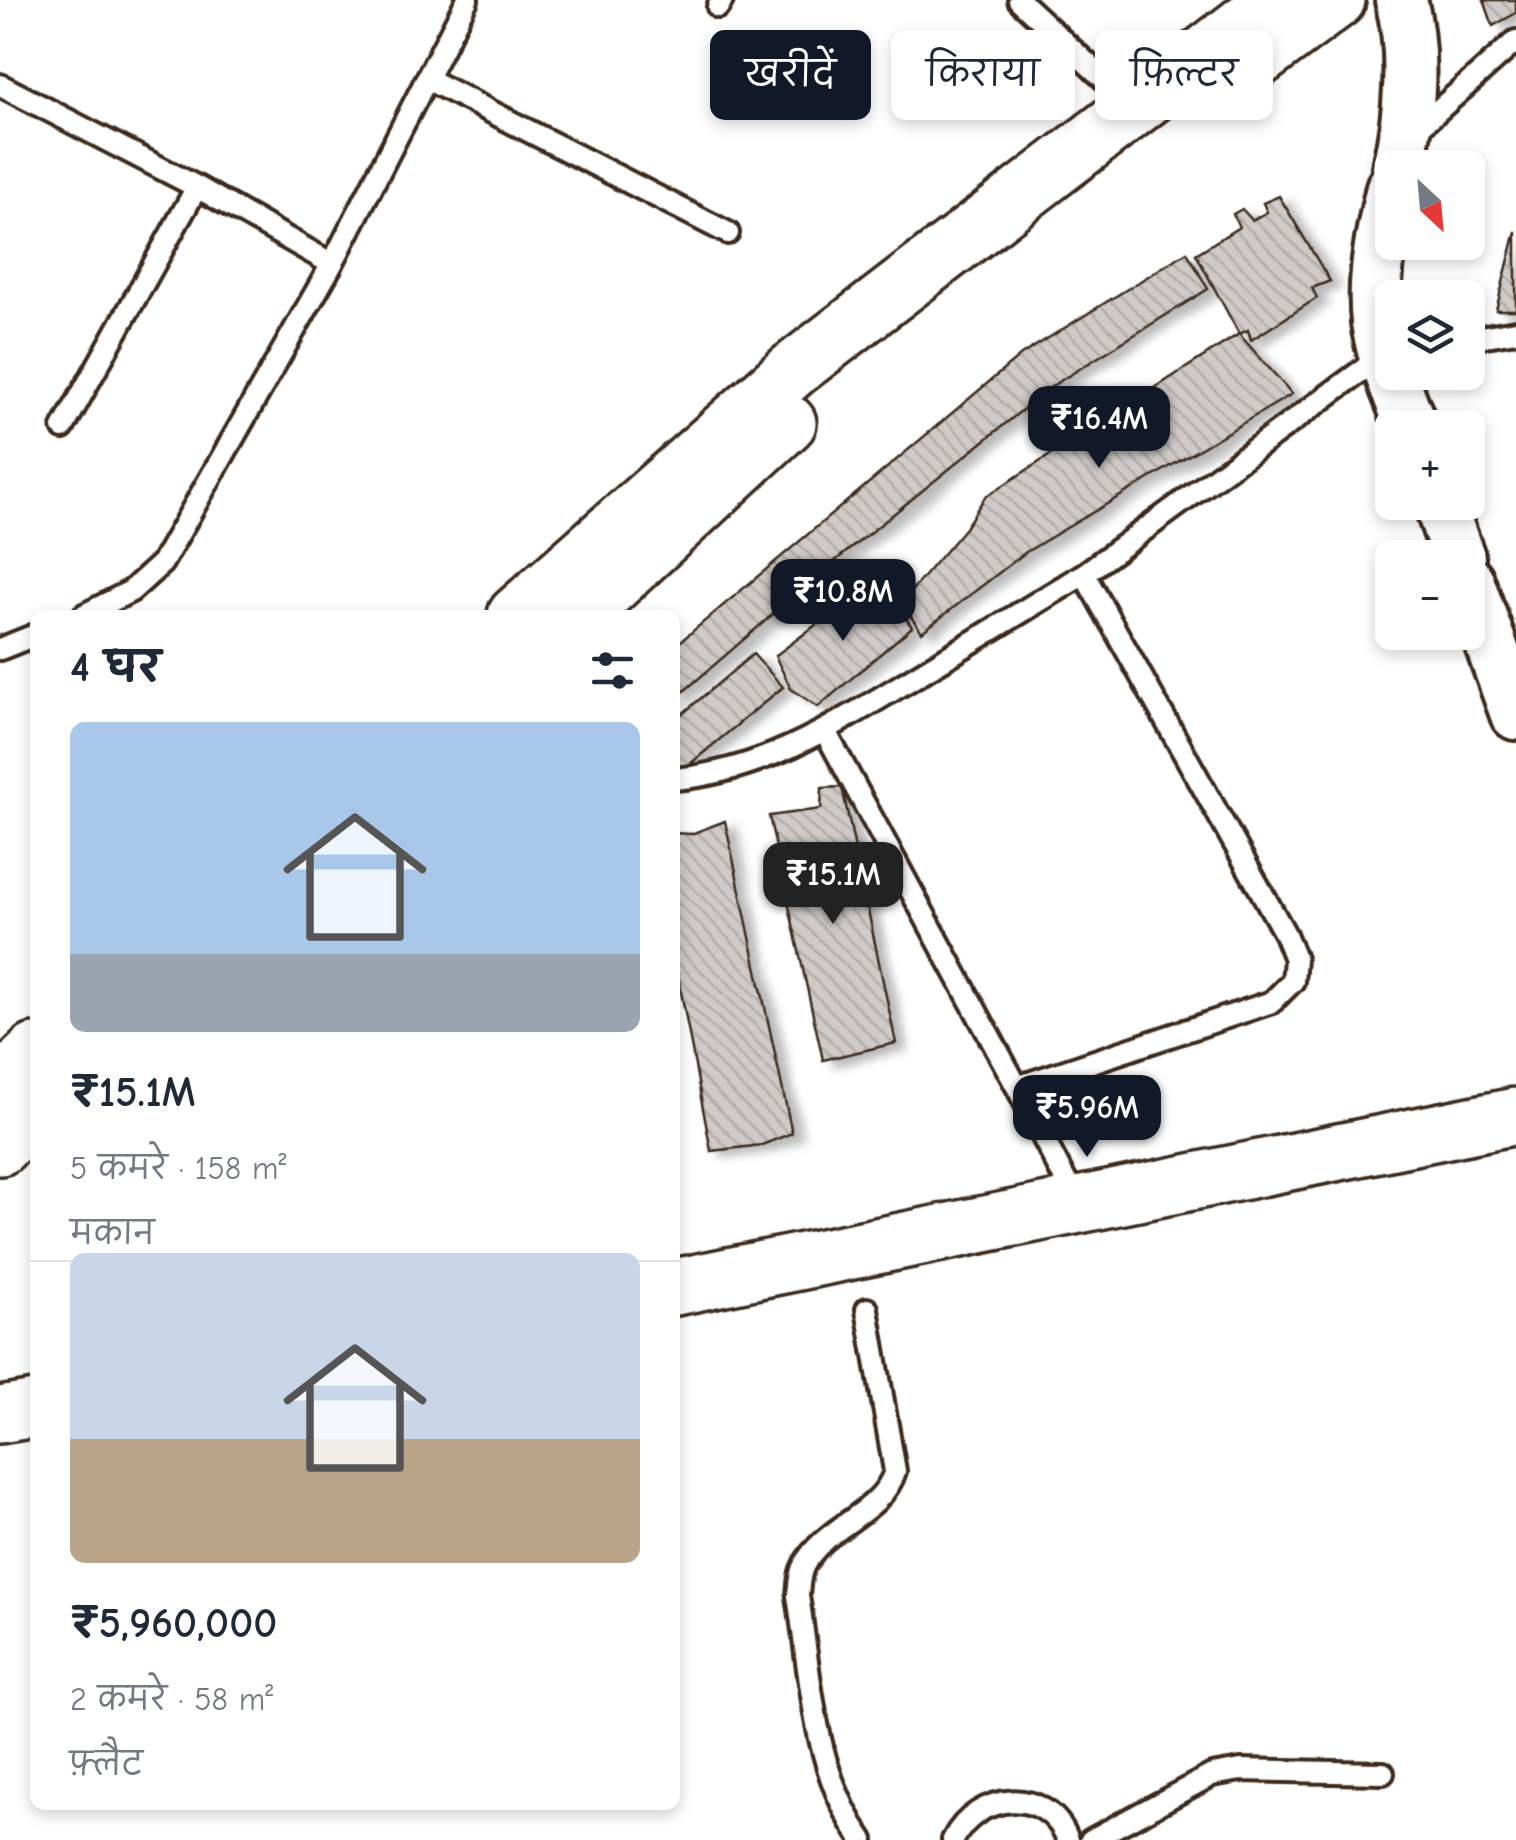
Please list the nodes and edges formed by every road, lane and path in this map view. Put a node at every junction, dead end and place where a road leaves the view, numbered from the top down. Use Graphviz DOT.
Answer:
graph roads {
  1 [pos="467,0"];
  2 [pos="1019,0"];
  3 [pos="1275,0"];
  4 [pos="1337,0"];
  5 [pos="1401,0"];
  6 [pos="1236,30"];
  7 [pos="1516,41"];
  8 [pos="1095,70"];
  9 [pos="426,80"];
  10 [pos="0,86"];
  11 [pos="1118,120"];
  12 [pos="1401,150"];
  13 [pos="1405,150"];
  14 [pos="197,187"];
  15 [pos="728,233"];
  16 [pos="332,264"];
  17 [pos="1516,331"];
  18 [pos="1485,336"];
  19 [pos="1375,363"];
  20 [pos="63,428"];
  21 [pos="1084,574"];
  22 [pos="94,610"];
  23 [pos="522,610"];
  24 [pos="585,610"];
  25 [pos="1485,627"];
  26 [pos="30,637"];
  27 [pos="0,649"];
  28 [pos="1516,714"];
  29 [pos="825,731"];
  30 [pos="680,778"];
  31 [pos="30,1057"];
  32 [pos="0,1086"];
  33 [pos="1017,1087"];
  34 [pos="30,1116"];
  35 [pos="1516,1116"];
  36 [pos="0,1147"];
  37 [pos="1078,1205"];
  38 [pos="680,1286"];
  39 [pos="867,1308"];
  40 [pos="30,1410"];
  41 [pos="0,1415"];
  42 [pos="1383,1773"];
  43 [pos="862,1840"];
  44 [pos="953,1840"];
  45 [pos="1068,1840"];
  46 [pos="1091,1840"];
  1 -- 9 [label="lane"];
  2 -- 8 [label="lane"];
  3 -- 6 [label="main road"];
  4 -- 24 [label="main road"];
  5 -- 12 [label="street"];
  7 -- 13 [label="lane"];
  9 -- 15 [label="lane"];
  9 -- 16 [label="lane"];
  10 -- 14 [label="lane"];
  11 -- 23 [label="main road"];
  14 -- 16 [label="lane"];
  14 -- 20 [label="lane"];
  16 -- 22 [label="lane"];
  17 -- 18 [label="lane"];
  19 -- 21 [label="lane"];
  21 -- 29 [label="lane"];
  21 -- 33 [label="lane"];
  25 -- 28 [label="street"];
  26 -- 27 [label="lane"];
  29 -- 30 [label="lane"];
  29 -- 33 [label="lane"];
  31 -- 32 [label="main road"];
  33 -- 37 [label="lane"];
  34 -- 36 [label="main road"];
  35 -- 37 [label="main road"];
  37 -- 38 [label="main road"];
  39 -- 43 [label="lane"];
  40 -- 41 [label="main road"];
  42 -- 46 [label="lane"];
  44 -- 45 [label="lane"];
}
